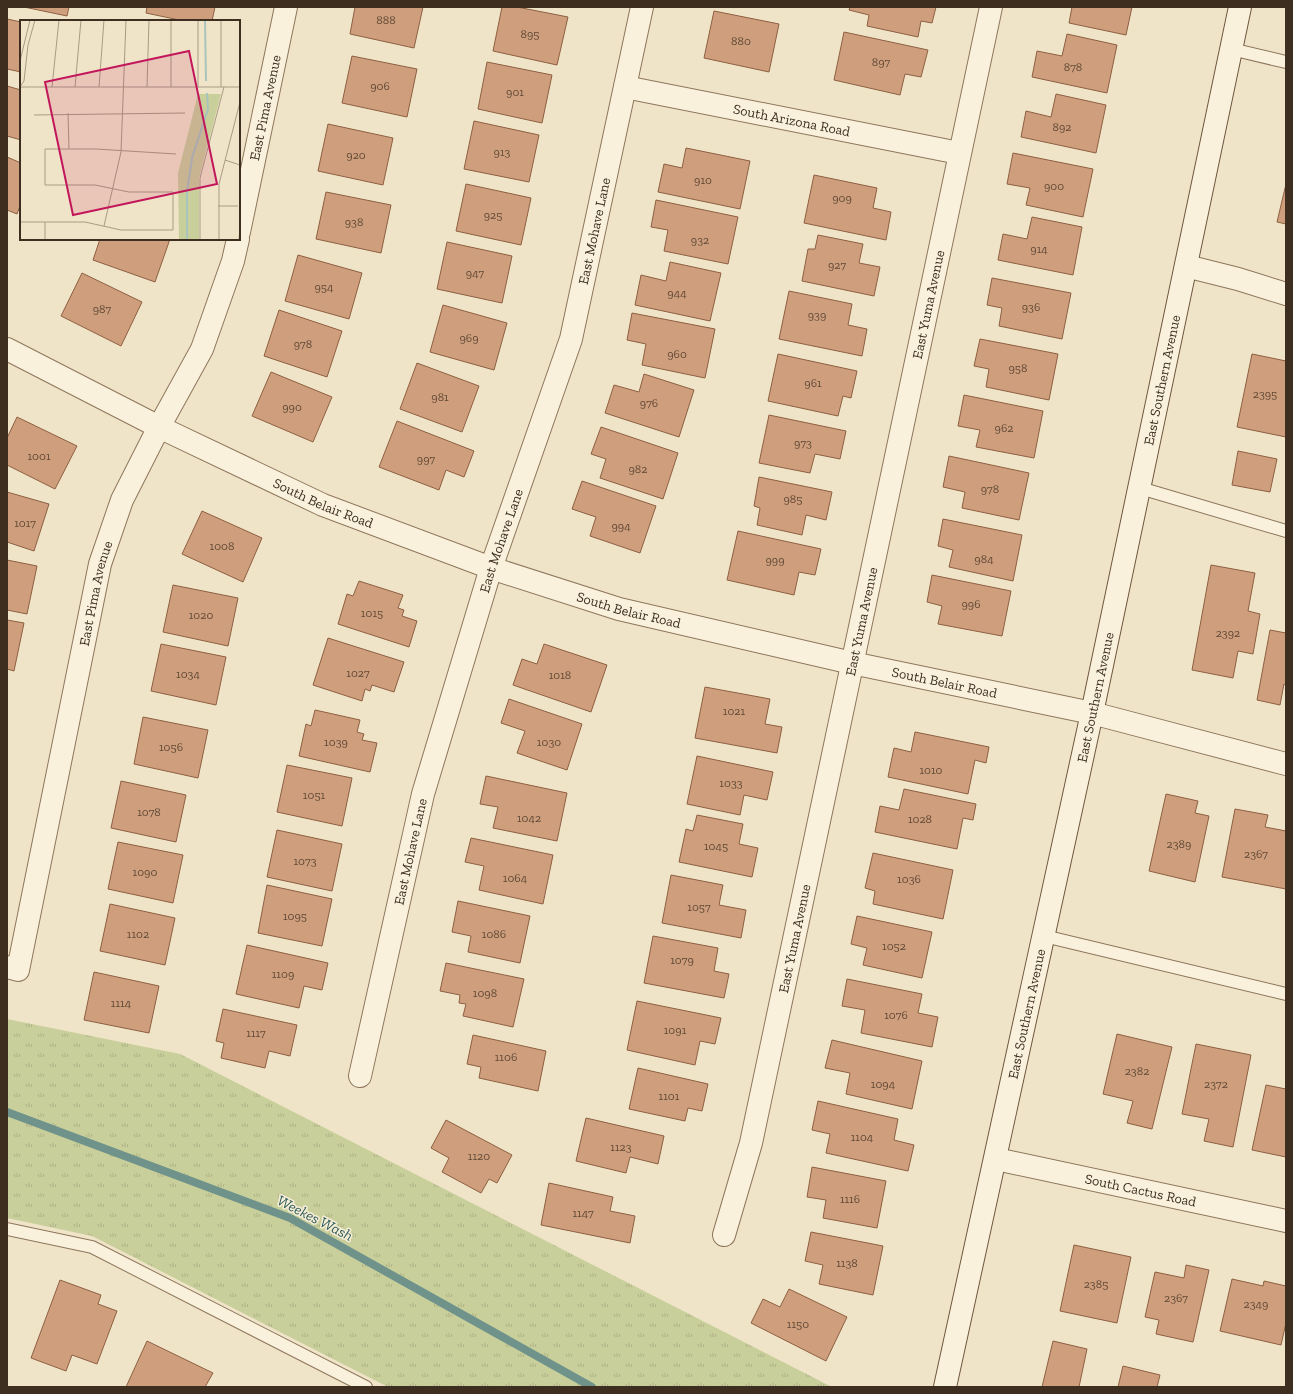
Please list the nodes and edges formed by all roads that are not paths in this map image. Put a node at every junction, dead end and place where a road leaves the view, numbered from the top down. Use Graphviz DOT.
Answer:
graph roads {
  1 [pos="286,7"];
  2 [pos="642,7"];
  3 [pos="991,7"];
  4 [pos="1240,7"];
  5 [pos="1231,49"];
  6 [pos="1286,62"];
  7 [pos="625,87"];
  8 [pos="959,153"];
  9 [pos="240,227"];
  10 [pos="238,240"];
  11 [pos="1186,266"];
  12 [pos="1286,294"];
  13 [pos="7,349"];
  14 [pos="159,427"];
  15 [pos="1140,488"];
  16 [pos="1286,531"];
  17 [pos="491,568"];
  18 [pos="852,663"];
  19 [pos="1092,713"];
  20 [pos="1286,764"];
  21 [pos="1044,936"];
  22 [pos="12,969"];
  23 [pos="1286,994"];
  24 [pos="360,1076"];
  25 [pos="996,1159"];
  26 [pos="1286,1221"];
  27 [pos="7,1229"];
  28 [pos="724,1235"];
  29 [pos="366,1387"];
  30 [pos="945,1387"];
  1 -- 9 [label="street, East Pima Avenue"];
  2 -- 7 [label="street, East Mohave Lane"];
  3 -- 8 [label="street, East Yuma Avenue"];
  4 -- 5 [label="street, East Southern Avenue"];
  5 -- 6 [label="lane"];
  5 -- 11 [label="street, East Southern Avenue"];
  7 -- 8 [label="street, South Arizona Road"];
  7 -- 17 [label="street, East Mohave Lane"];
  8 -- 18 [label="street, East Yuma Avenue"];
  10 -- 14 [label="street, East Pima Avenue"];
  11 -- 12 [label="street"];
  11 -- 15 [label="street, East Southern Avenue"];
  13 -- 14 [label="street, South Belair Road"];
  14 -- 17 [label="street, South Belair Road"];
  14 -- 22 [label="street, East Pima Avenue"];
  15 -- 16 [label="lane"];
  15 -- 19 [label="street, East Southern Avenue"];
  17 -- 18 [label="street, South Belair Road"];
  17 -- 24 [label="street, East Mohave Lane"];
  18 -- 19 [label="street, South Belair Road"];
  18 -- 28 [label="street, East Yuma Avenue"];
  19 -- 20 [label="street, South Belair Road"];
  19 -- 21 [label="street, East Southern Avenue"];
  21 -- 23 [label="lane"];
  21 -- 25 [label="street, East Southern Avenue"];
  25 -- 26 [label="street, South Cactus Road"];
  25 -- 30 [label="street, East Southern Avenue"];
  27 -- 29 [label="lane"];
}
